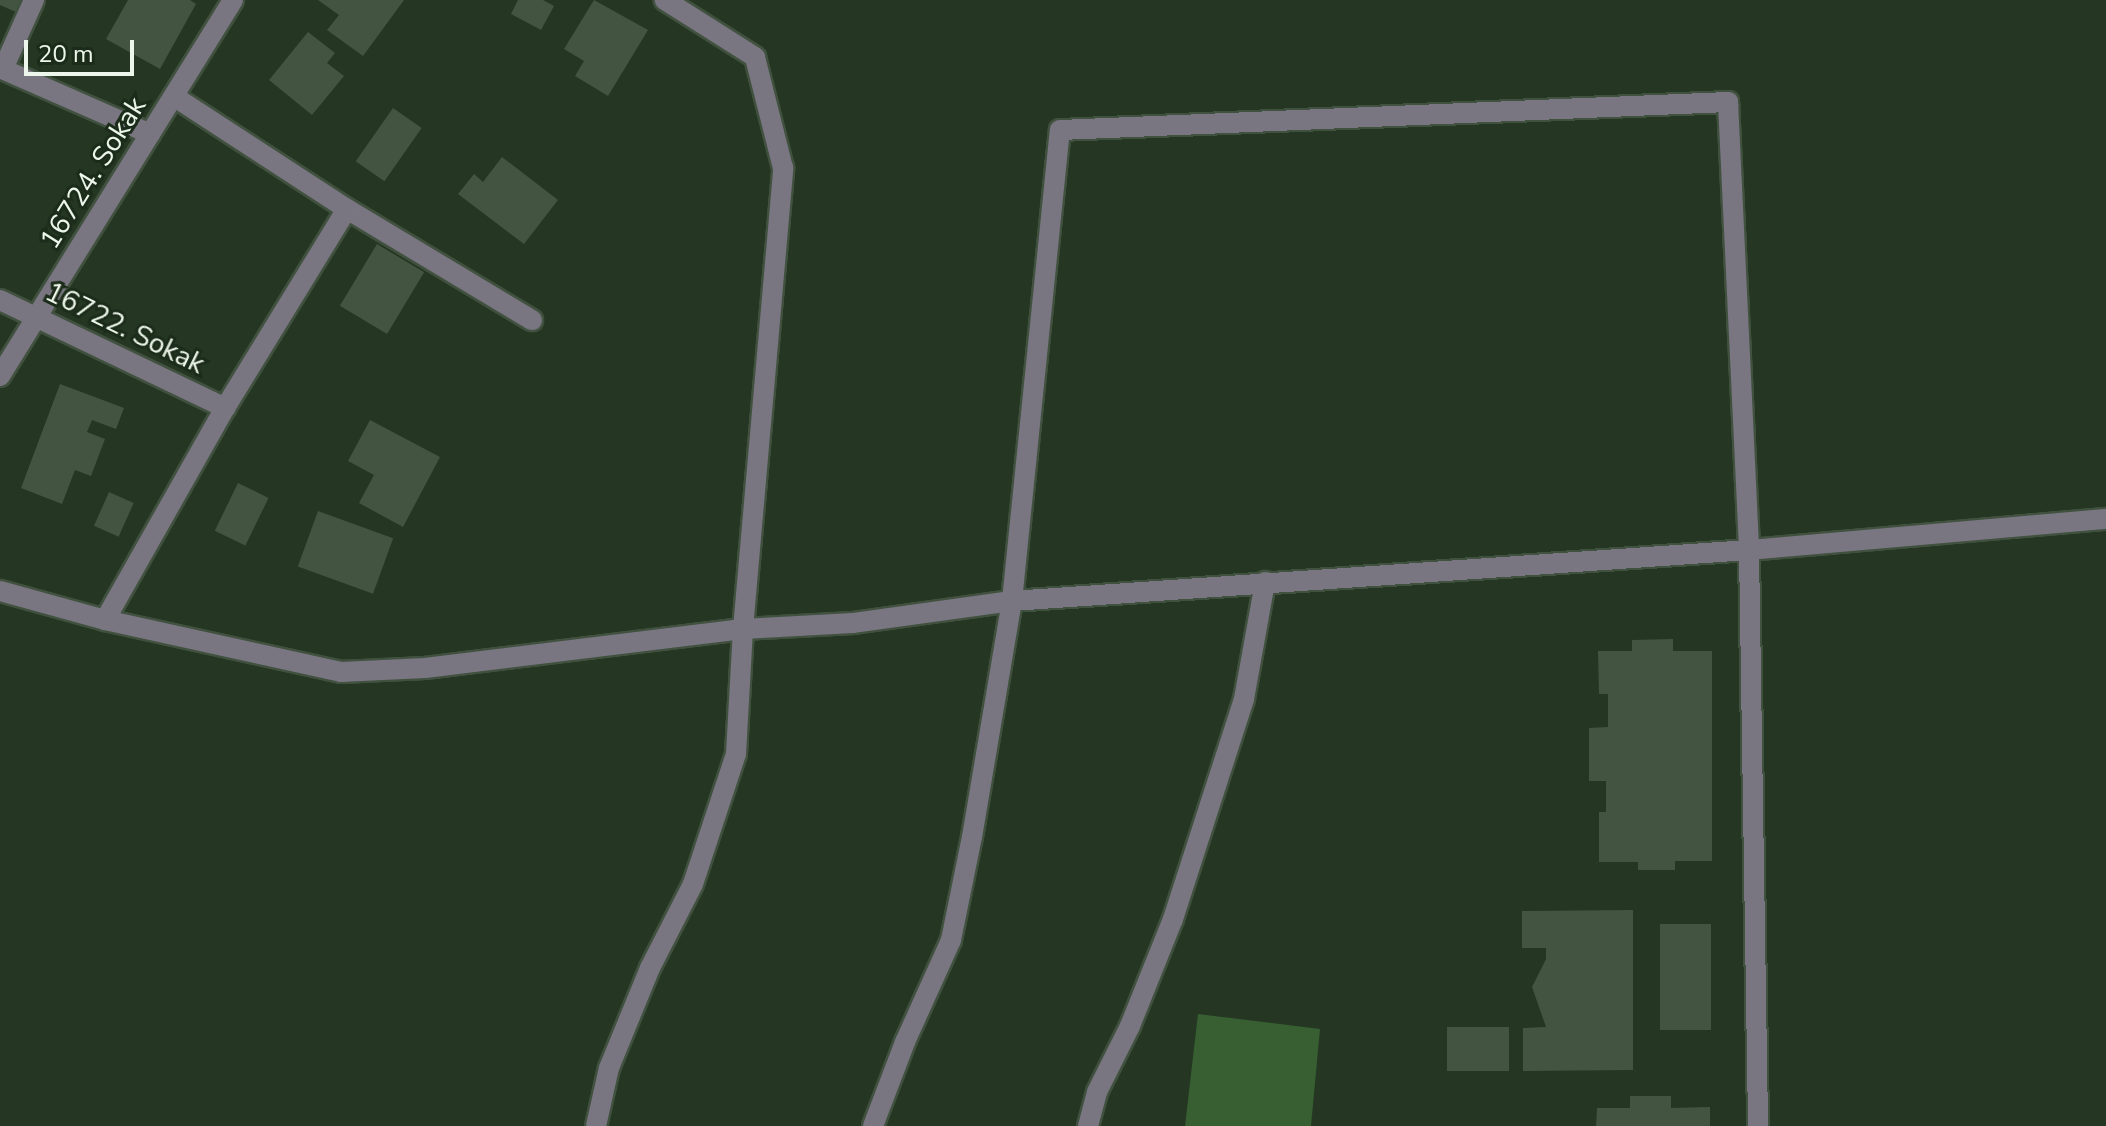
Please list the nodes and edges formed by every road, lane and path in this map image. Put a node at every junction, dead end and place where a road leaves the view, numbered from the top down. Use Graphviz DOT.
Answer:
graph roads {
  1 [pos="34,0"];
  2 [pos="233,0"];
  3 [pos="665,0"];
  4 [pos="1,68"];
  5 [pos="175,97"];
  6 [pos="150,134"];
  7 [pos="347,209"];
  8 [pos="0,300"];
  9 [pos="36,316"];
  10 [pos="532,320"];
  11 [pos="0,376"];
  12 [pos="225,408"];
  13 [pos="2106,519"];
  14 [pos="1749,550"];
  15 [pos="1265,582"];
  16 [pos="0,591"];
  17 [pos="1012,601"];
  18 [pos="105,620"];
  19 [pos="743,629"];
  20 [pos="596,1126"];
  21 [pos="873,1126"];
  22 [pos="1088,1126"];
  23 [pos="1758,1126"];
  1 -- 4 [label="street"];
  2 -- 5 [label="street, 16724. Sokak"];
  3 -- 19 [label="street"];
  4 -- 6 [label="street"];
  5 -- 6 [label="street, 16724. Sokak"];
  5 -- 7 [label="street"];
  6 -- 9 [label="street, 16724. Sokak"];
  7 -- 10 [label="street"];
  7 -- 12 [label="street"];
  8 -- 9 [label="street, 16722. Sokak"];
  9 -- 11 [label="street, 16724. Sokak"];
  9 -- 12 [label="street, 16722. Sokak"];
  12 -- 18 [label="street"];
  13 -- 14 [label="street"];
  14 -- 15 [label="street"];
  14 -- 17 [label="street"];
  14 -- 23 [label="street"];
  15 -- 17 [label="street"];
  15 -- 22 [label="street"];
  16 -- 18 [label="street"];
  17 -- 19 [label="street"];
  17 -- 21 [label="street"];
  18 -- 19 [label="street"];
  19 -- 20 [label="street"];
}
